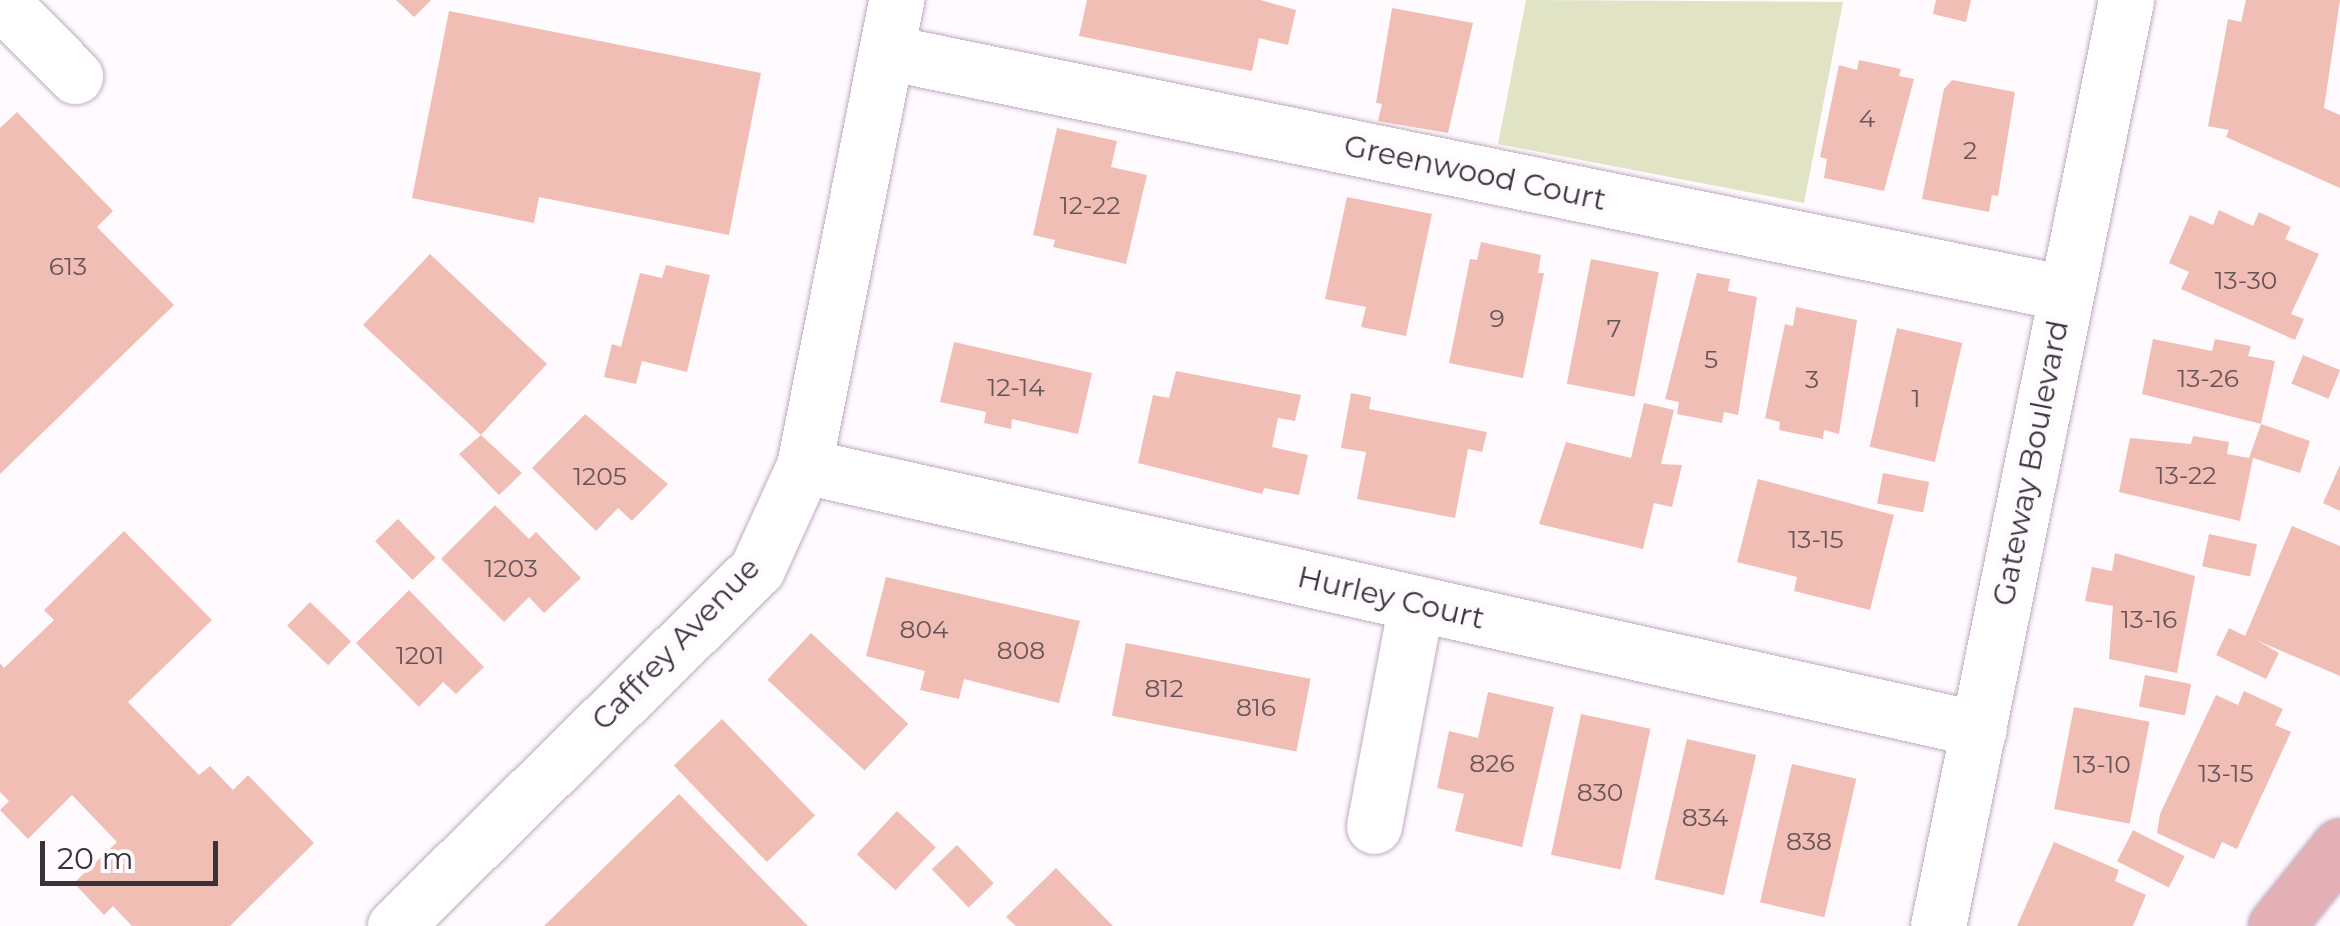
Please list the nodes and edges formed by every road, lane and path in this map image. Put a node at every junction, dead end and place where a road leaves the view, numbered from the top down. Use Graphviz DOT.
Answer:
graph roads {
  1 [pos="0,0"];
  2 [pos="2126,0"];
  3 [pos="891,26"];
  4 [pos="75,76"];
  5 [pos="2065,293"];
  6 [pos="804,466"];
  7 [pos="1416,604"];
  8 [pos="1979,729"];
  9 [pos="1374,826"];
  10 [pos="2340,846"];
  11 [pos="395,926"];
  12 [pos="1938,926"];
  13 [pos="2276,926"];
  1 -- 4 [label="street"];
  2 -- 5 [label="street, Gateway Boulevard"];
  3 -- 5 [label="street, Greenwood Court"];
  3 -- 6 [label="street, Caffrey Avenue"];
  5 -- 8 [label="street, Gateway Boulevard"];
  6 -- 7 [label="street, Hurley Court"];
  6 -- 11 [label="street, Caffrey Avenue"];
  7 -- 8 [label="street, Hurley Court"];
  7 -- 9 [label="street"];
  8 -- 12 [label="street, Gateway Boulevard"];
  10 -- 13 [label="main road"];
}
